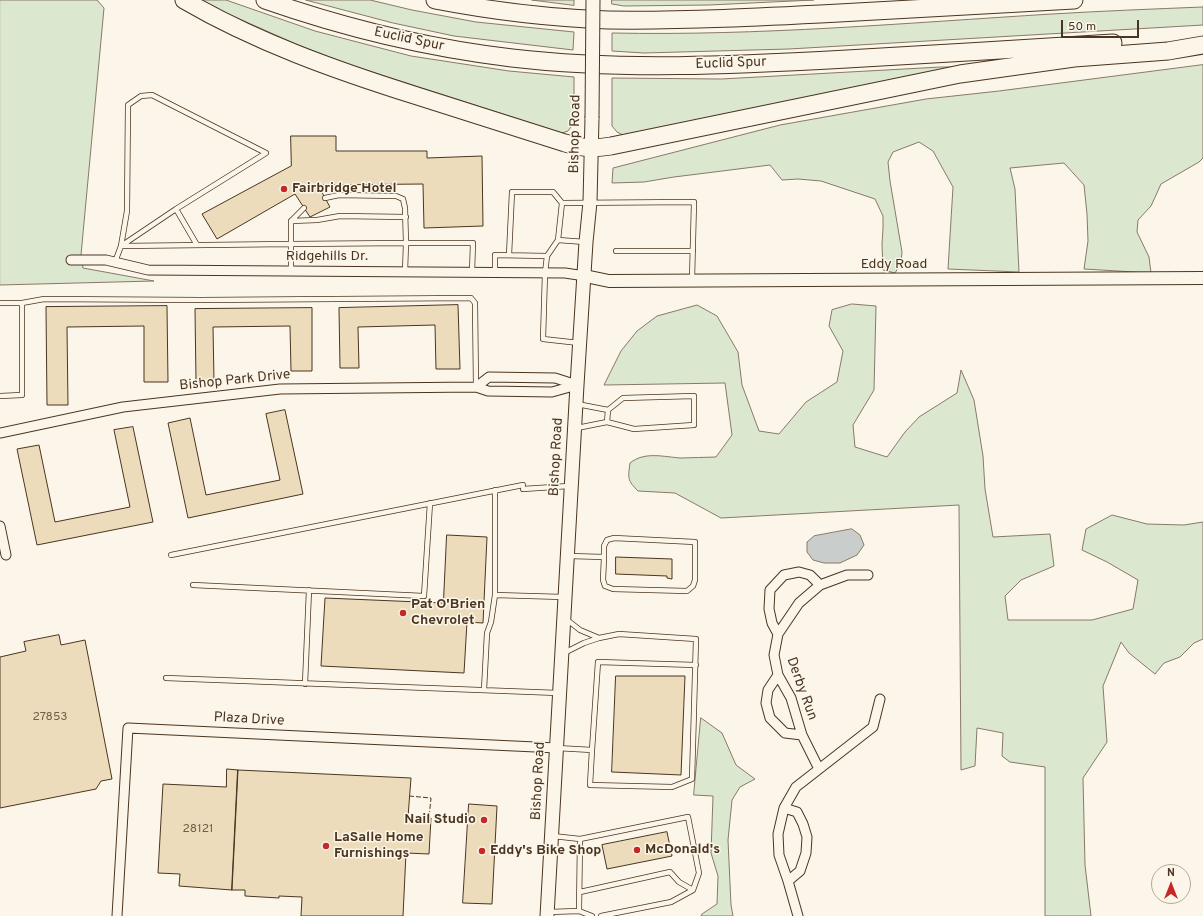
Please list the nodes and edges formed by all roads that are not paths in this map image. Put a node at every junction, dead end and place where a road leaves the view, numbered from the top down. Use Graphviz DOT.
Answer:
graph roads {
  1 [pos="184,0"];
  2 [pos="266,0"];
  3 [pos="435,0"];
  4 [pos="593,0"];
  5 [pos="1074,0"];
  6 [pos="1203,38"];
  7 [pos="1203,45"];
  8 [pos="592,148"];
  9 [pos="325,198"];
  10 [pos="590,202"];
  11 [pos="562,203"];
  12 [pos="304,208"];
  13 [pos="176,209"];
  14 [pos="406,217"];
  15 [pos="291,221"];
  16 [pos="558,240"];
  17 [pos="586,242"];
  18 [pos="406,243"];
  19 [pos="291,244"];
  20 [pos="197,245"];
  21 [pos="121,246"];
  22 [pos="616,251"];
  23 [pos="692,251"];
  24 [pos="509,255"];
  25 [pos="547,256"];
  26 [pos="71,260"];
  27 [pos="115,262"];
  28 [pos="291,271"];
  29 [pos="405,272"];
  30 [pos="472,272"];
  31 [pos="495,272"];
  32 [pos="545,273"];
  33 [pos="585,276"];
  34 [pos="1203,278"];
  35 [pos="692,280"];
  36 [pos="0,303"];
  37 [pos="22,303"];
  38 [pos="580,343"];
  39 [pos="577,385"];
  40 [pos="476,386"];
  41 [pos="0,396"];
  42 [pos="576,404"];
  43 [pos="608,410"];
  44 [pos="607,422"];
  45 [pos="575,428"];
  46 [pos="0,433"];
  47 [pos="572,486"];
  48 [pos="495,490"];
  49 [pos="430,503"];
  50 [pos="0,526"];
  51 [pos="6,555"];
  52 [pos="172,555"];
  53 [pos="568,556"];
  54 [pos="604,558"];
  55 [pos="868,574"];
  56 [pos="193,585"];
  57 [pos="820,585"];
  58 [pos="309,590"];
  59 [pos="495,595"];
  60 [pos="565,597"];
  61 [pos="564,618"];
  62 [pos="778,634"];
  63 [pos="599,638"];
  64 [pos="562,654"];
  65 [pos="696,665"];
  66 [pos="778,675"];
  67 [pos="166,678"];
  68 [pos="305,684"];
  69 [pos="484,690"];
  70 [pos="560,693"];
  71 [pos="880,699"];
  72 [pos="802,735"];
  73 [pos="557,748"];
  74 [pos="592,750"];
  75 [pos="819,769"];
  76 [pos="784,808"];
  77 [pos="552,836"];
  78 [pos="580,839"];
  79 [pos="788,881"];
  80 [pos="693,890"];
  81 [pos="580,892"];
  82 [pos="579,911"];
  83 [pos="547,914"];
  84 [pos="117,916"];
  85 [pos="592,916"];
  86 [pos="601,916"];
  87 [pos="798,916"];
  1 -- 8 [label="highway"];
  2 -- 6 [label="highway, Euclid Spur"];
  3 -- 5 [label="highway"];
  4 -- 8 [label="main road, Bishop Road, bridge"];
  7 -- 8 [label="highway"];
  8 -- 10 [label="main road, Bishop Road"];
  9 -- 14 [label="lane"];
  10 -- 11 [label="lane"];
  10 -- 17 [label="main road, Bishop Road"];
  10 -- 23 [label="lane"];
  11 -- 16 [label="lane"];
  11 -- 24 [label="lane"];
  12 -- 15 [label="lane"];
  13 -- 20 [label="lane"];
  13 -- 21 [label="lane"];
  13 -- 21 [label="lane"];
  14 -- 15 [label="lane"];
  14 -- 18 [label="lane"];
  15 -- 19 [label="lane"];
  16 -- 17 [label="lane"];
  16 -- 25 [label="lane"];
  17 -- 33 [label="main road, Bishop Road"];
  18 -- 19 [label="lane"];
  18 -- 29 [label="lane"];
  18 -- 30 [label="lane"];
  19 -- 20 [label="lane"];
  19 -- 28 [label="lane"];
  20 -- 21 [label="lane"];
  21 -- 27 [label="lane"];
  22 -- 23 [label="lane"];
  23 -- 35 [label="lane"];
  24 -- 25 [label="lane"];
  24 -- 31 [label="lane"];
  25 -- 32 [label="lane"];
  26 -- 27 [label="street, Ridgehills Dr."];
  27 -- 28 [label="street, Ridgehills Dr."];
  28 -- 29 [label="street, Ridgehills Dr."];
  29 -- 30 [label="street, Ridgehills Dr."];
  30 -- 31 [label="street, Ridgehills Dr."];
  31 -- 32 [label="street, Ridgehills Dr."];
  32 -- 33 [label="street, Ridgehills Dr."];
  32 -- 38 [label="lane"];
  33 -- 35 [label="street, Eddy Road"];
  33 -- 38 [label="main road, Bishop Road"];
  34 -- 35 [label="street, Eddy Road"];
  36 -- 37 [label="lane"];
  37 -- 40 [label="lane"];
  37 -- 41 [label="lane"];
  38 -- 39 [label="main road, Bishop Road"];
  39 -- 40 [label="street, Bishop Park Drive"];
  39 -- 40 [label="street, Bishop Park Drive"];
  39 -- 42 [label="main road, Bishop Road"];
  40 -- 46 [label="street, Bishop Park Drive"];
  42 -- 43 [label="lane"];
  42 -- 45 [label="main road, Bishop Road"];
  43 -- 44 [label="lane"];
  43 -- 44 [label="lane"];
  44 -- 45 [label="lane"];
  45 -- 47 [label="main road, Bishop Road"];
  47 -- 48 [label="lane"];
  47 -- 53 [label="main road, Bishop Road"];
  48 -- 49 [label="lane"];
  48 -- 59 [label="lane"];
  49 -- 52 [label="lane"];
  49 -- 58 [label="lane"];
  50 -- 51 [label="street"];
  53 -- 54 [label="lane"];
  53 -- 60 [label="main road, Bishop Road"];
  54 -- 54 [label="lane"];
  55 -- 57 [label="street, Derby Run"];
  56 -- 58 [label="lane"];
  57 -- 62 [label="street, Derby Run"];
  57 -- 62 [label="street"];
  58 -- 68 [label="lane"];
  59 -- 60 [label="lane"];
  59 -- 69 [label="lane"];
  60 -- 61 [label="main road, Bishop Road"];
  61 -- 63 [label="lane"];
  61 -- 64 [label="main road, Bishop Road"];
  62 -- 66 [label="street, Derby Run"];
  63 -- 64 [label="lane"];
  63 -- 65 [label="lane"];
  64 -- 70 [label="main road, Bishop Road"];
  65 -- 74 [label="lane"];
  65 -- 74 [label="lane"];
  66 -- 72 [label="street, Derby Run"];
  66 -- 72 [label="street"];
  67 -- 68 [label="lane"];
  68 -- 69 [label="lane"];
  69 -- 70 [label="lane"];
  70 -- 73 [label="main road, Bishop Road"];
  71 -- 75 [label="street"];
  72 -- 75 [label="street, Derby Run"];
  73 -- 74 [label="lane"];
  73 -- 77 [label="main road, Bishop Road"];
  73 -- 84 [label="street, Plaza Drive"];
  75 -- 76 [label="street"];
  76 -- 79 [label="street"];
  76 -- 79 [label="street"];
  77 -- 78 [label="lane"];
  77 -- 83 [label="main road, Bishop Road"];
  78 -- 80 [label="lane"];
  78 -- 81 [label="lane"];
  79 -- 87 [label="street"];
  80 -- 81 [label="lane"];
  80 -- 86 [label="lane"];
  81 -- 82 [label="lane"];
  82 -- 83 [label="lane"];
  82 -- 85 [label="lane"];
}
